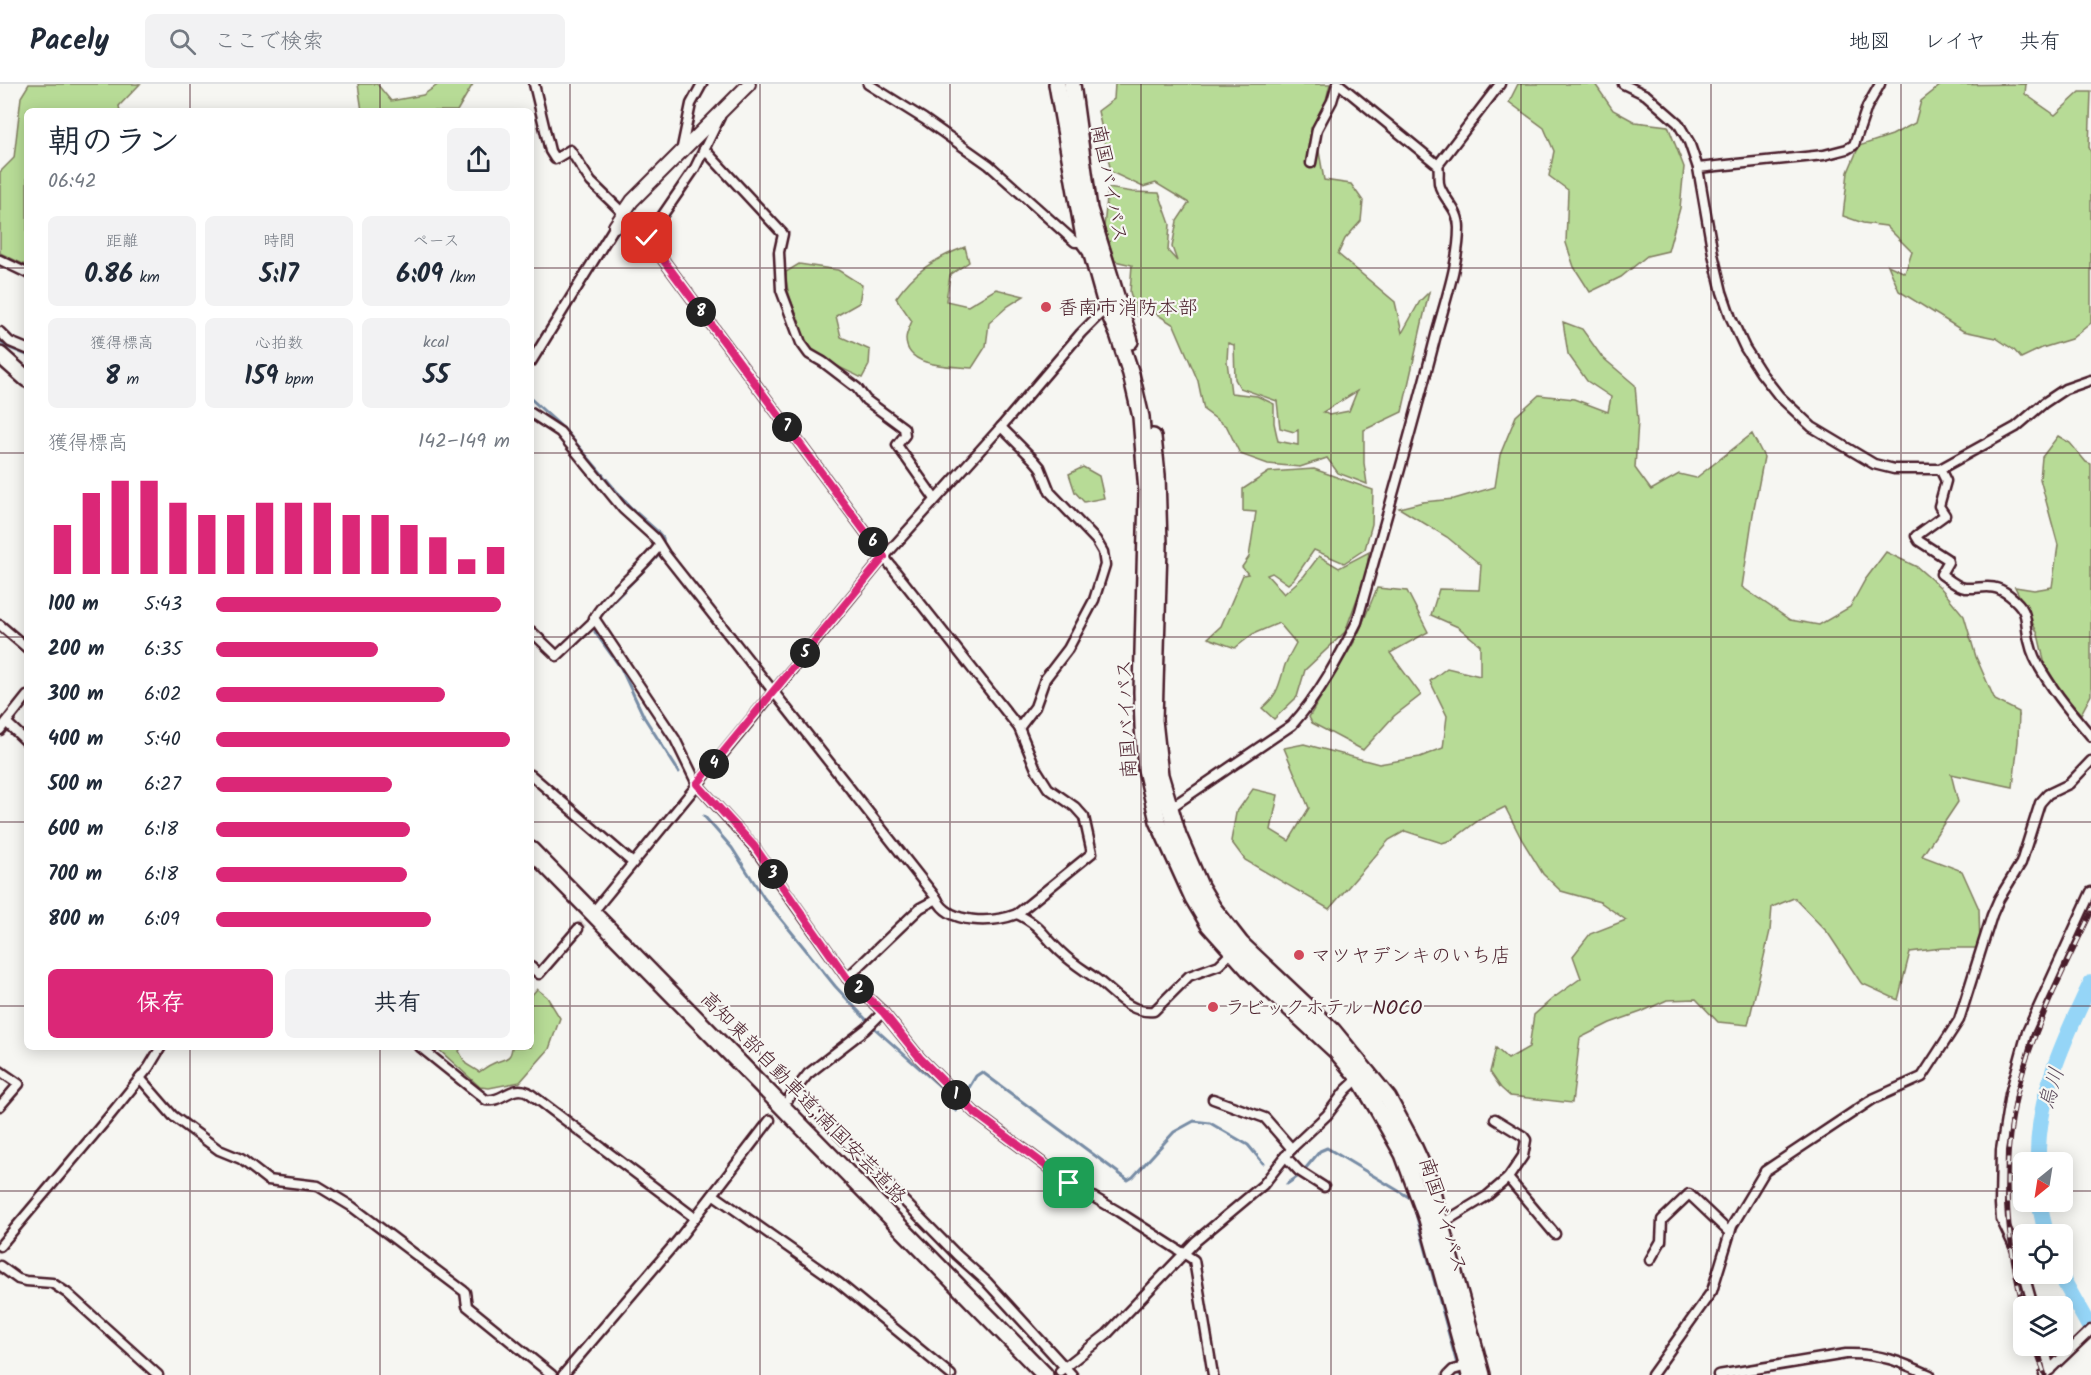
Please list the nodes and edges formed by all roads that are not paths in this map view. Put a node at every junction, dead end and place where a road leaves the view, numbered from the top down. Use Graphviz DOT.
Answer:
graph roads {
  1 [pos="534,84"];
  2 [pos="702,84"];
  3 [pos="749,84"];
  4 [pos="868,84"];
  5 [pos="1057,84"];
  6 [pos="1072,84"];
  7 [pos="1338,84"];
  8 [pos="1500,84"];
  9 [pos="1623,84"];
  10 [pos="1880,84"];
  11 [pos="723,111"];
  12 [pos="705,149"];
  13 [pos="681,152"];
  14 [pos="1311,163"];
  15 [pos="1438,165"];
  16 [pos="1698,168"];
  17 [pos="623,213"];
  18 [pos="615,226"];
  19 [pos="1092,242"];
  20 [pos="0,260"];
  21 [pos="24,272"];
  22 [pos="1113,306"];
  23 [pos="0,332"];
  24 [pos="24,348"];
  25 [pos="0,355"];
  26 [pos="534,357"];
  27 [pos="24,376"];
  28 [pos="2091,380"];
  29 [pos="534,415"];
  30 [pos="1001,427"];
  31 [pos="1940,469"];
  32 [pos="934,499"];
  33 [pos="659,546"];
  34 [pos="884,557"];
  35 [pos="596,620"];
  36 [pos="0,625"];
  37 [pos="534,634"];
  38 [pos="24,645"];
  39 [pos="774,692"];
  40 [pos="24,700"];
  41 [pos="7,723"];
  42 [pos="1019,728"];
  43 [pos="0,730"];
  44 [pos="2091,736"];
  45 [pos="24,739"];
  46 [pos="2091,761"];
  47 [pos="534,778"];
  48 [pos="697,784"];
  49 [pos="1170,808"];
  50 [pos="534,853"];
  51 [pos="633,863"];
  52 [pos="2091,892"];
  53 [pos="937,899"];
  54 [pos="598,906"];
  55 [pos="1017,914"];
  56 [pos="578,929"];
  57 [pos="1236,948"];
  58 [pos="534,970"];
  59 [pos="847,978"];
  60 [pos="883,1012"];
  61 [pos="159,1050"];
  62 [pos="424,1050"];
  63 [pos="0,1071"];
  64 [pos="140,1078"];
  65 [pos="1359,1078"];
  66 [pos="796,1091"];
  67 [pos="789,1098"];
  68 [pos="1213,1099"];
  69 [pos="0,1106"];
  70 [pos="1495,1119"];
  71 [pos="770,1120"];
  72 [pos="1292,1149"];
  73 [pos="1285,1156"];
  74 [pos="1508,1178"];
  75 [pos="1324,1187"];
  76 [pos="714,1195"];
  77 [pos="695,1218"];
  78 [pos="1442,1224"];
  79 [pos="1730,1233"];
  80 [pos="1555,1234"];
  81 [pos="0,1246"];
  82 [pos="1185,1254"];
  83 [pos="1650,1260"];
  84 [pos="0,1266"];
  85 [pos="2030,1296"];
  86 [pos="2091,1330"];
  87 [pos="2045,1356"];
  88 [pos="1056,1371"];
  89 [pos="1468,1371"];
  90 [pos="2047,1372"];
  91 [pos="1747,1373"];
  92 [pos="158,1375"];
  93 [pos="552,1375"];
  94 [pos="563,1375"];
  95 [pos="951,1375"];
  96 [pos="1072,1375"];
  97 [pos="1213,1375"];
  98 [pos="1448,1375"];
  99 [pos="1482,1375"];
  100 [pos="1652,1375"];
  101 [pos="1718,1375"];
  102 [pos="1930,1375"];
  1 -- 17 [label="street"];
  2 -- 13 [label="street"];
  3 -- 11 [label="street"];
  4 -- 19 [label="street"];
  5 -- 19 [label="highway, 南国バイパス"];
  6 -- 19 [label="highway, 南国バイパス"];
  7 -- 14 [label="street"];
  7 -- 15 [label="street"];
  8 -- 15 [label="street"];
  9 -- 16 [label="street"];
  10 -- 16 [label="street"];
  11 -- 12 [label="street"];
  11 -- 13 [label="street"];
  12 -- 32 [label="street"];
  12 -- 34 [label="street"];
  13 -- 17 [label="street"];
  15 -- 49 [label="street"];
  16 -- 31 [label="street"];
  17 -- 18 [label="street"];
  18 -- 26 [label="street"];
  19 -- 22 [label="highway, 南国バイパス"];
  20 -- 21 [label="street"];
  22 -- 30 [label="street"];
  22 -- 49 [label="highway, 南国バイパス"];
  22 -- 57 [label="highway, 南国バイパス"];
  23 -- 24 [label="street"];
  25 -- 27 [label="highway"];
  28 -- 31 [label="street"];
  29 -- 33 [label="street"];
  30 -- 32 [label="street"];
  30 -- 42 [label="street"];
  31 -- 44 [label="street"];
  32 -- 34 [label="street"];
  33 -- 35 [label="street"];
  33 -- 39 [label="street"];
  34 -- 39 [label="street"];
  34 -- 42 [label="street"];
  35 -- 37 [label="street"];
  35 -- 48 [label="street"];
  36 -- 38 [label="street"];
  39 -- 48 [label="street"];
  39 -- 53 [label="street"];
  40 -- 41 [label="street"];
  41 -- 43 [label="street"];
  41 -- 45 [label="street"];
  42 -- 55 [label="street"];
  46 -- 79 [label="street"];
  47 -- 51 [label="street"];
  48 -- 51 [label="street"];
  48 -- 59 [label="street"];
  49 -- 57 [label="highway, 南国バイパス"];
  50 -- 88 [label="highway, 高知東部自動車道;南国安芸道路"];
  51 -- 54 [label="street"];
  52 -- 85 [label="street"];
  53 -- 55 [label="street"];
  53 -- 59 [label="street"];
  55 -- 57 [label="street"];
  56 -- 58 [label="street"];
  57 -- 65 [label="highway, 南国バイパス"];
  57 -- 78 [label="highway, 南国バイパス"];
  59 -- 60 [label="street"];
  60 -- 66 [label="street"];
  60 -- 82 [label="street"];
  61 -- 64 [label="street"];
  62 -- 77 [label="street"];
  63 -- 69 [label="street"];
  64 -- 81 [label="street"];
  64 -- 93 [label="street"];
  65 -- 72 [label="street"];
  65 -- 89 [label="highway, 南国バイパス"];
  66 -- 67 [label="street"];
  66 -- 88 [label="street"];
  68 -- 72 [label="street"];
  70 -- 74 [label="street"];
  71 -- 76 [label="street"];
  72 -- 73 [label="street"];
  73 -- 75 [label="street"];
  73 -- 82 [label="street"];
  74 -- 78 [label="street"];
  74 -- 80 [label="street"];
  76 -- 77 [label="street"];
  76 -- 95 [label="street"];
  77 -- 94 [label="street"];
  78 -- 99 [label="highway, 南国バイパス"];
  79 -- 83 [label="street"];
  79 -- 100 [label="street"];
  82 -- 88 [label="street"];
  82 -- 97 [label="street"];
  84 -- 92 [label="street"];
  86 -- 90 [label="street"];
  87 -- 90 [label="street"];
  88 -- 96 [label="street"];
  89 -- 98 [label="street"];
  91 -- 101 [label="street"];
  91 -- 102 [label="street"];
}
